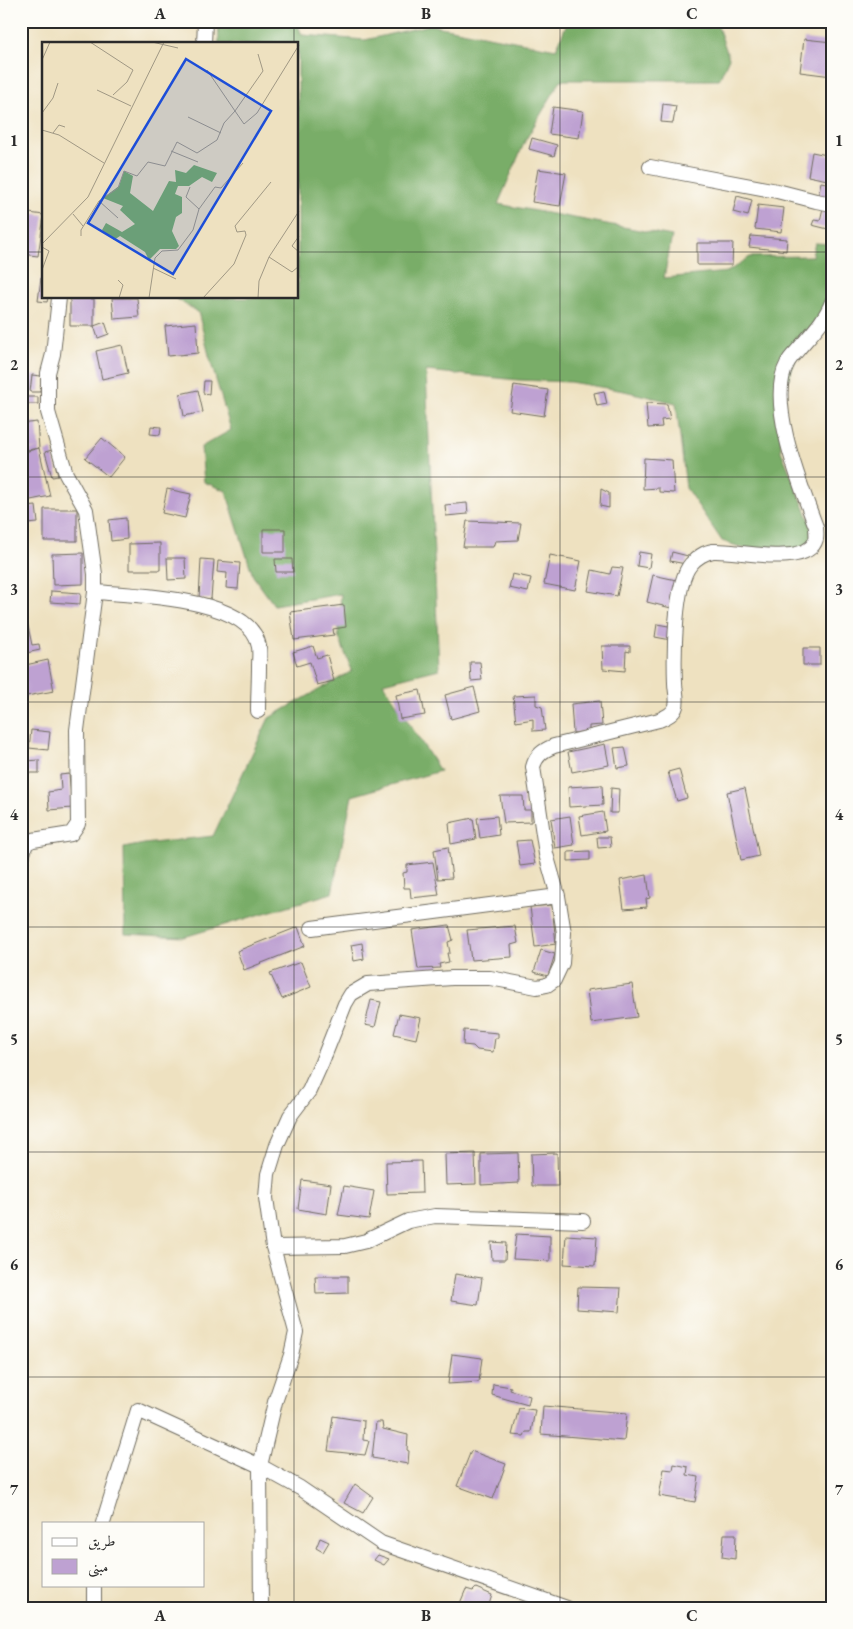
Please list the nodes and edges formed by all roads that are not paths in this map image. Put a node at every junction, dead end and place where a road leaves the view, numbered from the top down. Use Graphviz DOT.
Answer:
graph roads {
  1 [pos="205,21"];
  2 [pos="204,42"];
  3 [pos="650,167"];
  4 [pos="832,204"];
  5 [pos="59,299"];
  6 [pos="832,302"];
  7 [pos="95,592"];
  8 [pos="258,711"];
  9 [pos="21,861"];
  10 [pos="558,896"];
  11 [pos="312,928"];
  12 [pos="583,1221"];
  13 [pos="273,1247"];
  14 [pos="260,1466"];
  15 [pos="103,1522"];
  16 [pos="94,1586"];
  17 [pos="94,1608"];
  18 [pos="261,1608"];
  19 [pos="567,1608"];
  1 -- 2 [label="street"];
  3 -- 4 [label="street"];
  5 -- 7 [label="street"];
  6 -- 10 [label="street"];
  7 -- 8 [label="street"];
  7 -- 9 [label="street"];
  10 -- 11 [label="street"];
  10 -- 13 [label="street"];
  12 -- 13 [label="street"];
  13 -- 14 [label="street"];
  14 -- 15 [label="street"];
  14 -- 18 [label="street"];
  14 -- 19 [label="street"];
  16 -- 17 [label="street"];
}
